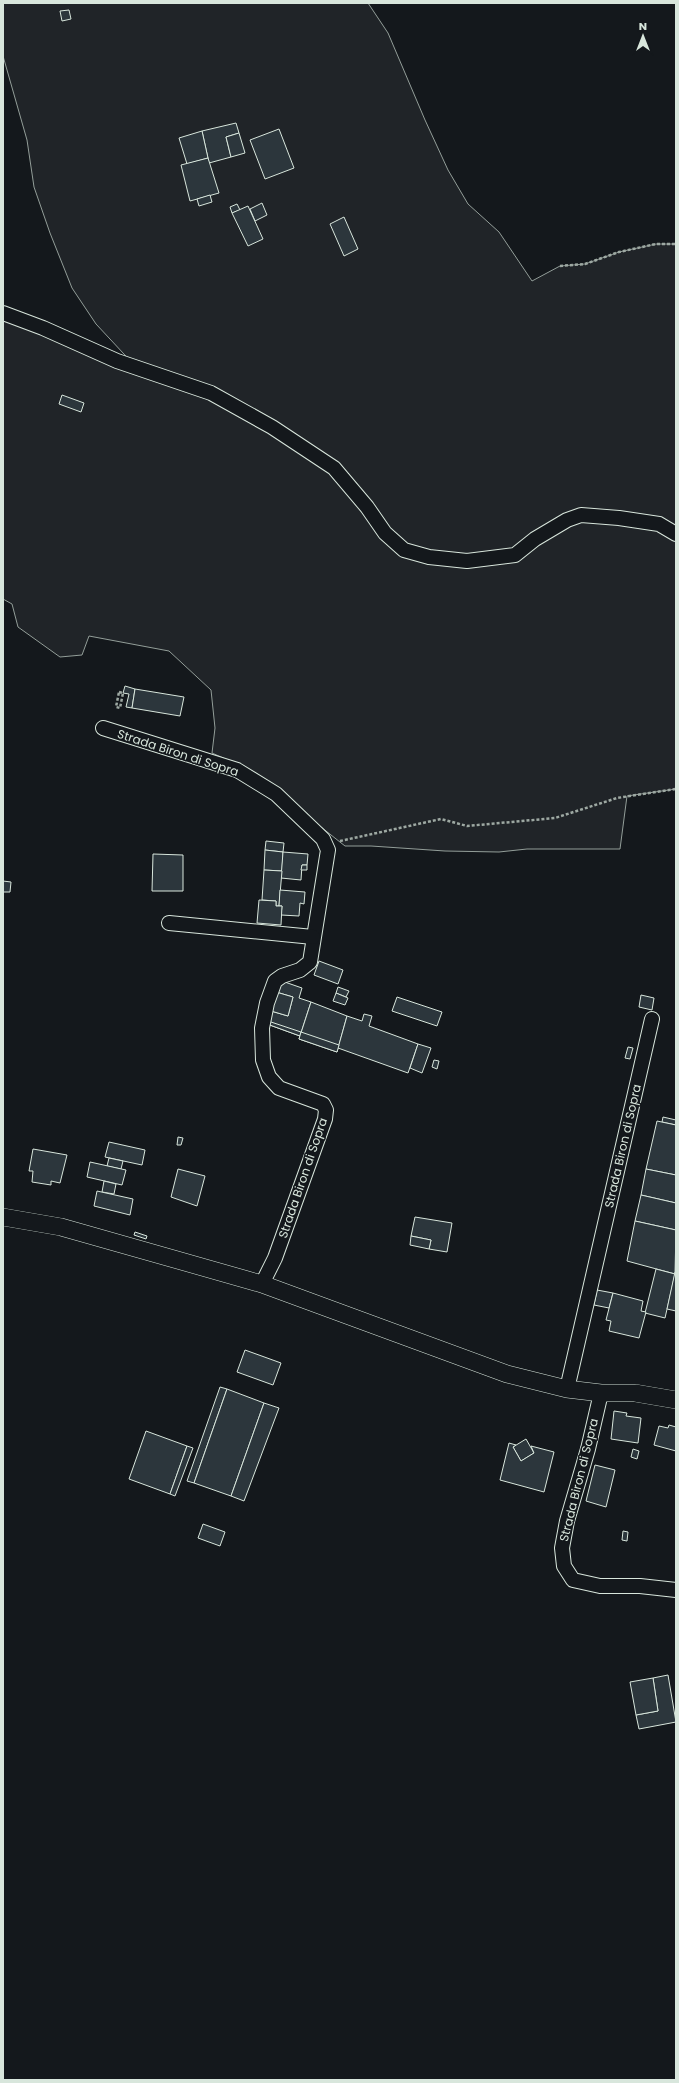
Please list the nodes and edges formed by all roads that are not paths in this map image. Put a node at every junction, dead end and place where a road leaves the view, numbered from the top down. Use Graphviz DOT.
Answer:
graph roads {
  1 [pos="3,313"];
  2 [pos="676,534"];
  3 [pos="103,728"];
  4 [pos="169,923"];
  5 [pos="313,937"];
  6 [pos="652,1019"];
  7 [pos="3,1217"];
  8 [pos="262,1284"];
  9 [pos="567,1389"];
  10 [pos="601,1393"];
  11 [pos="676,1400"];
  12 [pos="676,1590"];
  1 -- 2 [label="street"];
  3 -- 5 [label="street, Strada Biron di Sopra"];
  4 -- 5 [label="street"];
  5 -- 8 [label="street, Strada Biron di Sopra"];
  6 -- 9 [label="street, Strada Biron di Sopra"];
  7 -- 8 [label="street"];
  8 -- 9 [label="street"];
  9 -- 10 [label="street"];
  10 -- 11 [label="street"];
  10 -- 12 [label="street, Strada Biron di Sopra"];
}
